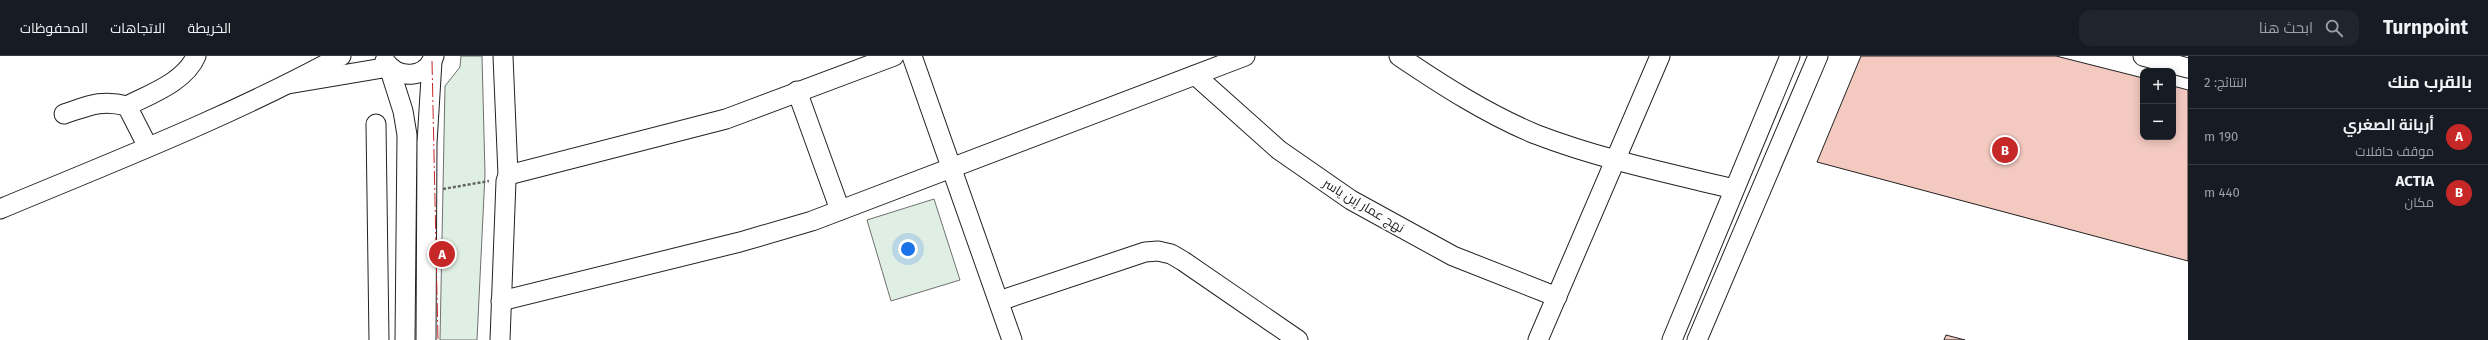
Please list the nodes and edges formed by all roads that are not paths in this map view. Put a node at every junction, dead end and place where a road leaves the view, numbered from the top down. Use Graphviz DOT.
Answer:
graph roads {
  1 [pos="196,56"];
  2 [pos="341,56"];
  3 [pos="504,56"];
  4 [pos="894,56"];
  5 [pos="912,56"];
  6 [pos="1245,56"];
  7 [pos="1399,56"];
  8 [pos="1660,56"];
  9 [pos="1790,56"];
  10 [pos="1818,56"];
  11 [pos="2144,56"];
  12 [pos="433,58"];
  13 [pos="386,61"];
  14 [pos="2188,68"];
  15 [pos="1195,75"];
  16 [pos="288,84"];
  17 [pos="797,90"];
  18 [pos="127,106"];
  19 [pos="64,114"];
  20 [pos="376,124"];
  21 [pos="148,147"];
  22 [pos="1615,161"];
  23 [pos="952,168"];
  24 [pos="507,178"];
  25 [pos="1734,189"];
  26 [pos="0,209"];
  27 [pos="840,210"];
  28 [pos="1557,297"];
  29 [pos="501,301"];
  30 [pos="999,301"];
  31 [pos="379,340"];
  32 [pos="405,340"];
  33 [pos="426,340"];
  34 [pos="500,340"];
  35 [pos="1012,340"];
  36 [pos="1298,340"];
  37 [pos="1538,340"];
  38 [pos="1672,340"];
  39 [pos="1697,340"];
  1 -- 18 [label="street"];
  2 -- 16 [label="street"];
  3 -- 24 [label="street"];
  4 -- 17 [label="street"];
  5 -- 23 [label="street"];
  6 -- 15 [label="street"];
  7 -- 22 [label="street"];
  8 -- 22 [label="street"];
  9 -- 25 [label="street"];
  10 -- 39 [label="street"];
  11 -- 14 [label="street"];
  12 -- 13 [label="street"];
  12 -- 33 [label="street"];
  13 -- 16 [label="street"];
  13 -- 32 [label="street"];
  15 -- 23 [label="street"];
  15 -- 28 [label="street, نهج عمار إبن ياسر"];
  16 -- 21 [label="street"];
  17 -- 24 [label="street"];
  17 -- 27 [label="street"];
  18 -- 19 [label="street"];
  18 -- 21 [label="street"];
  20 -- 31 [label="street"];
  21 -- 26 [label="street"];
  22 -- 25 [label="street"];
  22 -- 28 [label="street"];
  23 -- 27 [label="street"];
  23 -- 30 [label="street"];
  24 -- 29 [label="street"];
  25 -- 38 [label="street"];
  27 -- 29 [label="street"];
  28 -- 37 [label="street"];
  29 -- 34 [label="street"];
  30 -- 35 [label="street"];
  30 -- 36 [label="street"];
}
